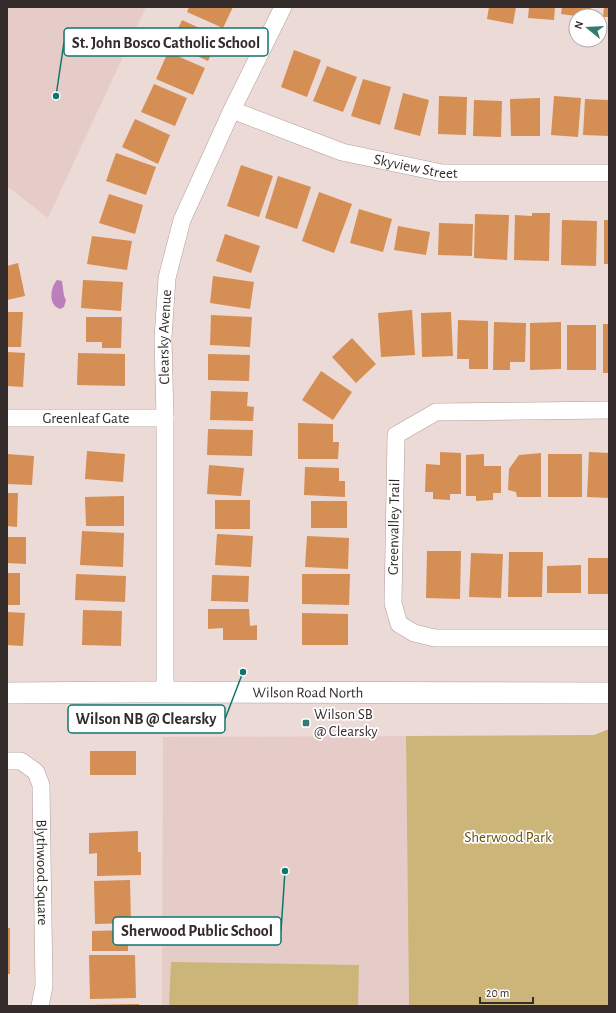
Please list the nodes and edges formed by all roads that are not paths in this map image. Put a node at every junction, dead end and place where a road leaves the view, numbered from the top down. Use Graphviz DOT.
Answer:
graph roads {
  1 [pos="283,7"];
  2 [pos="232,110"];
  3 [pos="609,173"];
  4 [pos="609,410"];
  5 [pos="7,418"];
  6 [pos="165,418"];
  7 [pos="609,638"];
  8 [pos="165,692"];
  9 [pos="7,693"];
  10 [pos="609,693"];
  11 [pos="7,761"];
  12 [pos="40,1006"];
  1 -- 2 [label="street, Clearsky Avenue"];
  2 -- 3 [label="street, Skyview Street"];
  2 -- 6 [label="street, Clearsky Avenue"];
  4 -- 7 [label="street, Greenvalley Trail"];
  5 -- 6 [label="street, Greenleaf Gate"];
  6 -- 8 [label="street, Clearsky Avenue"];
  8 -- 9 [label="street, Wilson Road North"];
  8 -- 10 [label="street, Wilson Road North"];
  11 -- 12 [label="street, Blythwood Square"];
}
